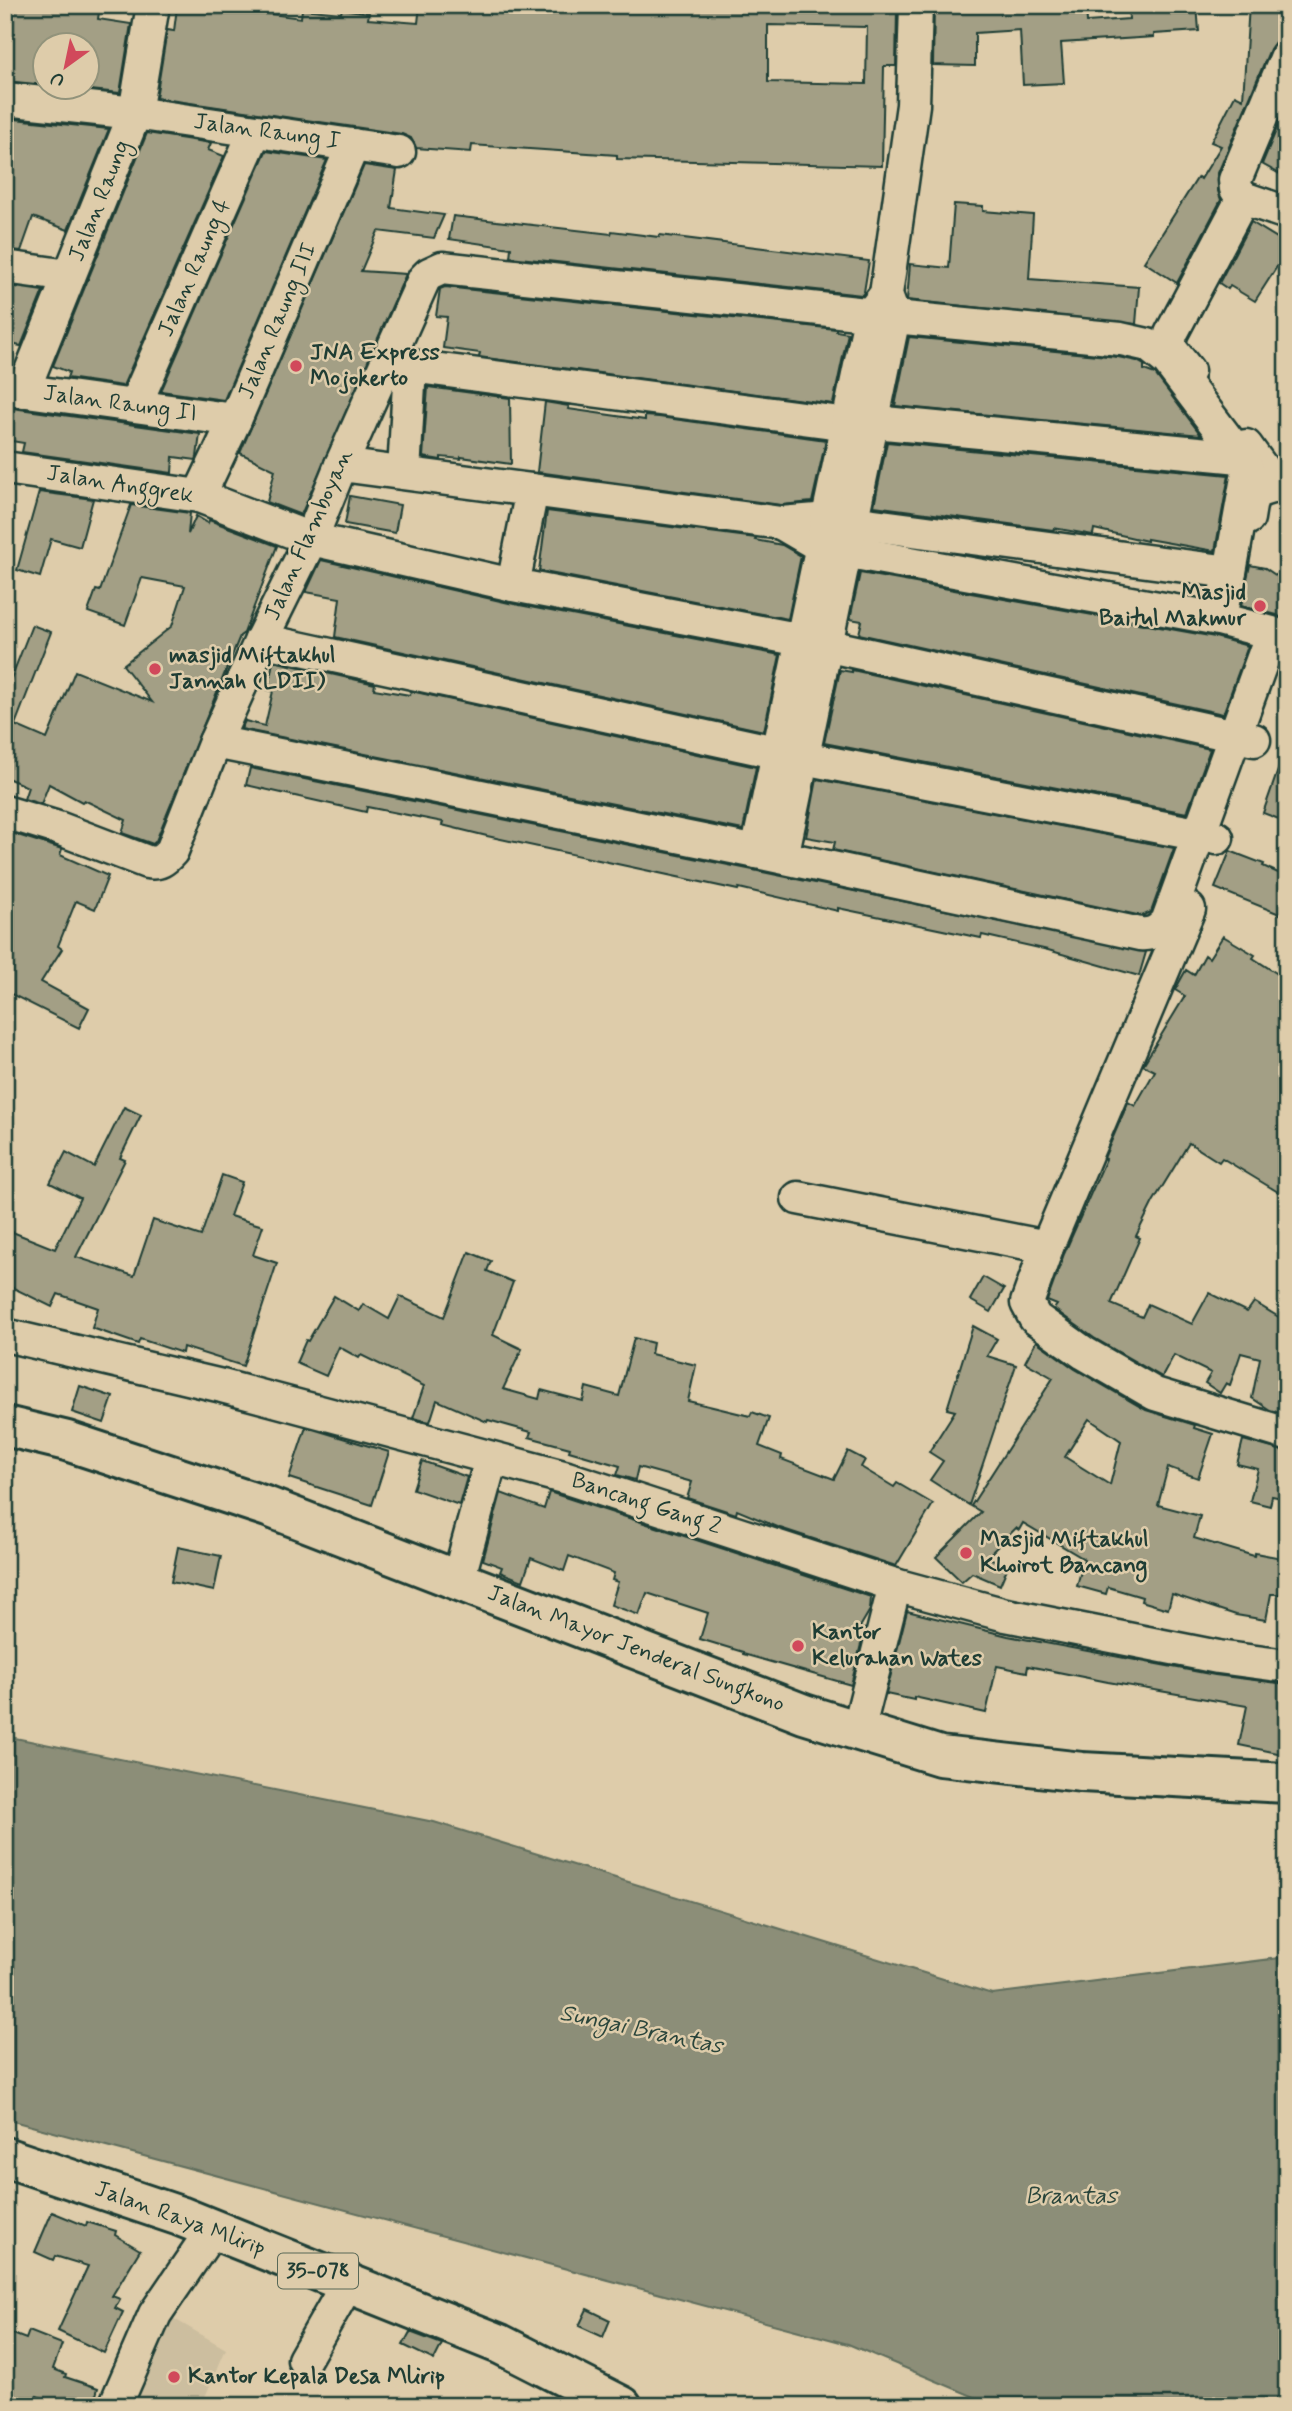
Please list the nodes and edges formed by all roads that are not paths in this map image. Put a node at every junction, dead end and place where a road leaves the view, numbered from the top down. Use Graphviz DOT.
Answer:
graph roads {
  1 [pos="153,5"];
  2 [pos="916,5"];
  3 [pos="1287,57"];
  4 [pos="7,105"];
  5 [pos="135,113"];
  6 [pos="255,131"];
  7 [pos="353,145"];
  8 [pos="399,152"];
  9 [pos="1243,198"];
  10 [pos="1287,214"];
  11 [pos="5,267"];
  12 [pos="69,276"];
  13 [pos="884,308"];
  14 [pos="399,365"];
  15 [pos="14,389"];
  16 [pos="135,405"];
  17 [pos="235,420"];
  18 [pos="861,423"];
  19 [pos="1240,457"];
  20 [pos="341,465"];
  21 [pos="5,468"];
  22 [pos="404,473"];
  23 [pos="1281,485"];
  24 [pos="533,490"];
  25 [pos="199,496"];
  26 [pos="1245,531"];
  27 [pos="837,535"];
  28 [pos="311,539"];
  29 [pos="1230,572"];
  30 [pos="513,585"];
  31 [pos="1219,619"];
  32 [pos="261,640"];
  33 [pos="1287,642"];
  34 [pos="814,643"];
  35 [pos="1245,738"];
  36 [pos="215,742"];
  37 [pos="791,755"];
  38 [pos="5,812"];
  39 [pos="1209,835"];
  40 [pos="770,854"];
  41 [pos="798,1198"];
  42 [pos="1047,1247"];
  43 [pos="5,1335"];
  44 [pos="5,1426"];
  45 [pos="1287,1434"];
  46 [pos="491,1459"];
  47 [pos="458,1580"];
  48 [pos="895,1585"];
  49 [pos="1287,1666"];
  50 [pos="858,1731"];
  51 [pos="1287,1783"];
  52 [pos="5,2157"];
  53 [pos="212,2230"];
  54 [pos="348,2283"];
  55 [pos="304,2360"];
  56 [pos="116,2406"];
  57 [pos="622,2406"];
  1 -- 5 [label="street, Jalan Raung"];
  2 -- 13 [label="street"];
  3 -- 9 [label="street"];
  4 -- 5 [label="street, Jalan Raung I"];
  5 -- 6 [label="street, Jalan Raung I"];
  5 -- 12 [label="street, Jalan Raung"];
  6 -- 7 [label="street, Jalan Raung I"];
  6 -- 16 [label="street, Jalan Raung 4"];
  7 -- 8 [label="street, Jalan Raung I"];
  7 -- 17 [label="street, Jalan Raung III"];
  9 -- 10 [label="street"];
  9 -- 23 [label="street"];
  11 -- 12 [label="street"];
  12 -- 15 [label="street, Jalan Raung"];
  13 -- 14 [label="street, Jalan Flamboyan"];
  13 -- 18 [label="street"];
  13 -- 19 [label="street, Jalan Flamboyan"];
  14 -- 18 [label="street"];
  14 -- 20 [label="street, Jalan Flamboyan"];
  14 -- 22 [label="street"];
  15 -- 16 [label="street, Jalan Raung II"];
  16 -- 17 [label="street, Jalan Raung II"];
  17 -- 25 [label="street, Jalan Raung III"];
  18 -- 19 [label="street"];
  18 -- 27 [label="street"];
  19 -- 29 [label="street"];
  20 -- 22 [label="street"];
  20 -- 28 [label="street, Jalan Flamboyan"];
  21 -- 25 [label="street, Jalan Anggrek"];
  22 -- 24 [label="street"];
  23 -- 26 [label="street"];
  24 -- 27 [label="street"];
  24 -- 30 [label="street"];
  25 -- 28 [label="street, Jalan Anggrek"];
  27 -- 29 [label="street"];
  27 -- 31 [label="street"];
  27 -- 34 [label="street"];
  28 -- 30 [label="street, Jalan Anggrek"];
  28 -- 32 [label="street, Jalan Flamboyan"];
  29 -- 31 [label="street"];
  30 -- 34 [label="street, Jalan Anggrek"];
  31 -- 35 [label="street"];
  32 -- 36 [label="street, Jalan Flamboyan"];
  32 -- 37 [label="street"];
  33 -- 35 [label="street"];
  34 -- 35 [label="street, Jalan Anggrek"];
  34 -- 37 [label="street"];
  35 -- 39 [label="street"];
  36 -- 38 [label="street, Jalan Flamboyan"];
  36 -- 40 [label="street"];
  37 -- 39 [label="street"];
  37 -- 40 [label="street"];
  39 -- 40 [label="street"];
  39 -- 42 [label="street"];
  41 -- 42 [label="street"];
  42 -- 45 [label="street"];
  43 -- 46 [label="street, Bancang Gang 2"];
  44 -- 47 [label="main road, Jalan Mayor Jenderal Sungkono"];
  46 -- 47 [label="street"];
  46 -- 48 [label="street, Bancang Gang 2"];
  47 -- 50 [label="main road, Jalan Mayor Jenderal Sungkono"];
  48 -- 49 [label="street, Bancang Gang 2"];
  48 -- 50 [label="street"];
  50 -- 51 [label="main road, Jalan Mayor Jenderal Sungkono"];
  52 -- 53 [label="main road, Jalan Raya Mlirip / 35-078"];
  53 -- 54 [label="main road, Jalan Raya Mlirip / 35-078"];
  53 -- 56 [label="street"];
  54 -- 55 [label="street"];
  54 -- 57 [label="main road, Jalan Raya Mlirip / 35-078"];
}
